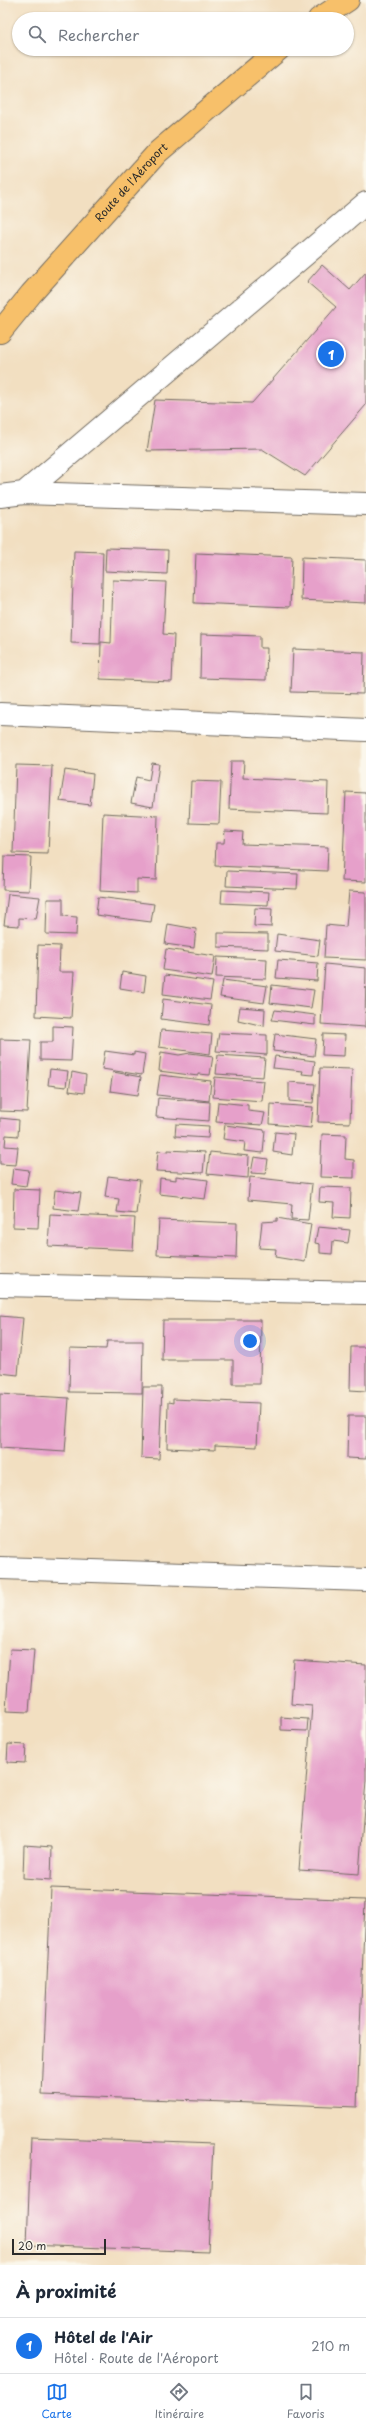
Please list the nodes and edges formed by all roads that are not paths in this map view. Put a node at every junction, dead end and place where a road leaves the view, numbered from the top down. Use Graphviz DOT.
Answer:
graph roads {
  1 [pos="348,0"];
  2 [pos="330,12"];
  3 [pos="271,56"];
  4 [pos="366,203"];
  5 [pos="0,332"];
  6 [pos="24,493"];
  7 [pos="0,496"];
  8 [pos="366,504"];
  9 [pos="0,714"];
  10 [pos="366,730"];
  11 [pos="0,1285"];
  12 [pos="366,1293"];
  13 [pos="0,1568"];
  14 [pos="366,1580"];
  1 -- 2 [label="main road"];
  3 -- 5 [label="main road, Route de l'Aéroport"];
  4 -- 6 [label="street"];
  6 -- 7 [label="street"];
  6 -- 8 [label="street"];
  9 -- 10 [label="street"];
  11 -- 12 [label="street"];
  13 -- 14 [label="street"];
}
